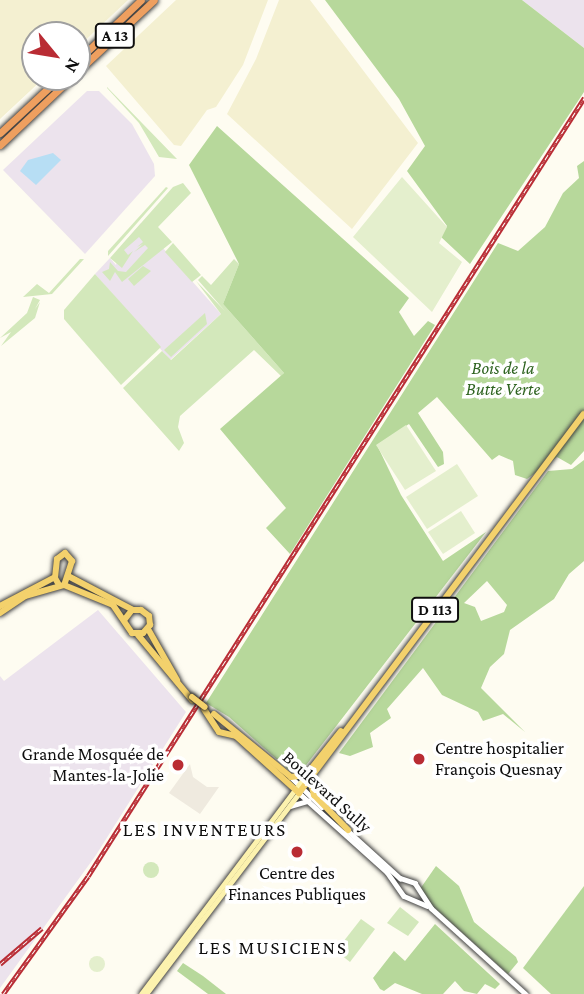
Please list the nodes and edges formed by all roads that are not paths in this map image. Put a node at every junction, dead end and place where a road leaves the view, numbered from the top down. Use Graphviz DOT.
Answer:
graph roads {
  1 [pos="142,0"];
  2 [pos="154,0"];
  3 [pos="91,48"];
  4 [pos="91,59"];
  5 [pos="45,91"];
  6 [pos="57,91"];
  7 [pos="0,133"];
  8 [pos="0,145"];
  9 [pos="584,414"];
  10 [pos="55,576"];
  11 [pos="70,577"];
  12 [pos="62,585"];
  13 [pos="0,606"];
  14 [pos="133,610"];
  15 [pos="0,613"];
  16 [pos="125,619"];
  17 [pos="148,629"];
  18 [pos="138,635"];
  19 [pos="192,698"];
  20 [pos="205,708"];
  21 [pos="226,722"];
  22 [pos="218,726"];
  23 [pos="226,733"];
  24 [pos="308,777"];
  25 [pos="289,780"];
  26 [pos="299,789"];
  27 [pos="288,799"];
  28 [pos="308,801"];
  29 [pos="289,807"];
  30 [pos="348,830"];
  31 [pos="407,882"];
  32 [pos="401,888"];
  33 [pos="418,892"];
  34 [pos="411,898"];
  35 [pos="431,908"];
  36 [pos="141,994"];
  37 [pos="146,994"];
  38 [pos="526,994"];
  1 -- 3 [label="highway, A 13"];
  2 -- 4 [label="highway, A 13"];
  5 -- 7 [label="highway"];
  6 -- 8 [label="highway"];
  9 -- 24 [label="main road, D 113"];
  10 -- 11 [label="main road"];
  10 -- 12 [label="main road"];
  10 -- 13 [label="main road"];
  11 -- 12 [label="main road"];
  11 -- 14 [label="main road"];
  12 -- 15 [label="main road"];
  12 -- 16 [label="main road"];
  14 -- 16 [label="main road"];
  14 -- 17 [label="main road"];
  16 -- 18 [label="main road"];
  17 -- 18 [label="main road"];
  17 -- 19 [label="main road"];
  18 -- 19 [label="main road"];
  19 -- 20 [label="main road, bridge"];
  20 -- 21 [label="main road, Boulevard Sully"];
  20 -- 22 [label="main road"];
  21 -- 22 [label="main road"];
  21 -- 23 [label="main road"];
  21 -- 25 [label="main road, Boulevard Sully"];
  22 -- 23 [label="main road, Boulevard Sully"];
  23 -- 25 [label="main road, Boulevard Sully"];
  24 -- 25 [label="main road"];
  24 -- 26 [label="main road, D 113"];
  24 -- 30 [label="main road"];
  25 -- 26 [label="main road, Boulevard Sully"];
  25 -- 27 [label="main road"];
  26 -- 27 [label="main road, D 113"];
  26 -- 28 [label="street, Boulevard Sully"];
  26 -- 29 [label="main road, D 113"];
  26 -- 30 [label="street, Boulevard Sully"];
  27 -- 36 [label="main road, D 113"];
  28 -- 29 [label="street"];
  28 -- 32 [label="street, Boulevard Sully"];
  29 -- 37 [label="main road, D 113"];
  30 -- 31 [label="street, Boulevard Sully"];
  31 -- 32 [label="street"];
  31 -- 33 [label="street, Boulevard Sully"];
  32 -- 34 [label="street, Boulevard Sully"];
  33 -- 34 [label="street"];
  33 -- 35 [label="street, Boulevard Sully"];
  34 -- 35 [label="street, Boulevard Sully"];
  35 -- 38 [label="street"];
}
